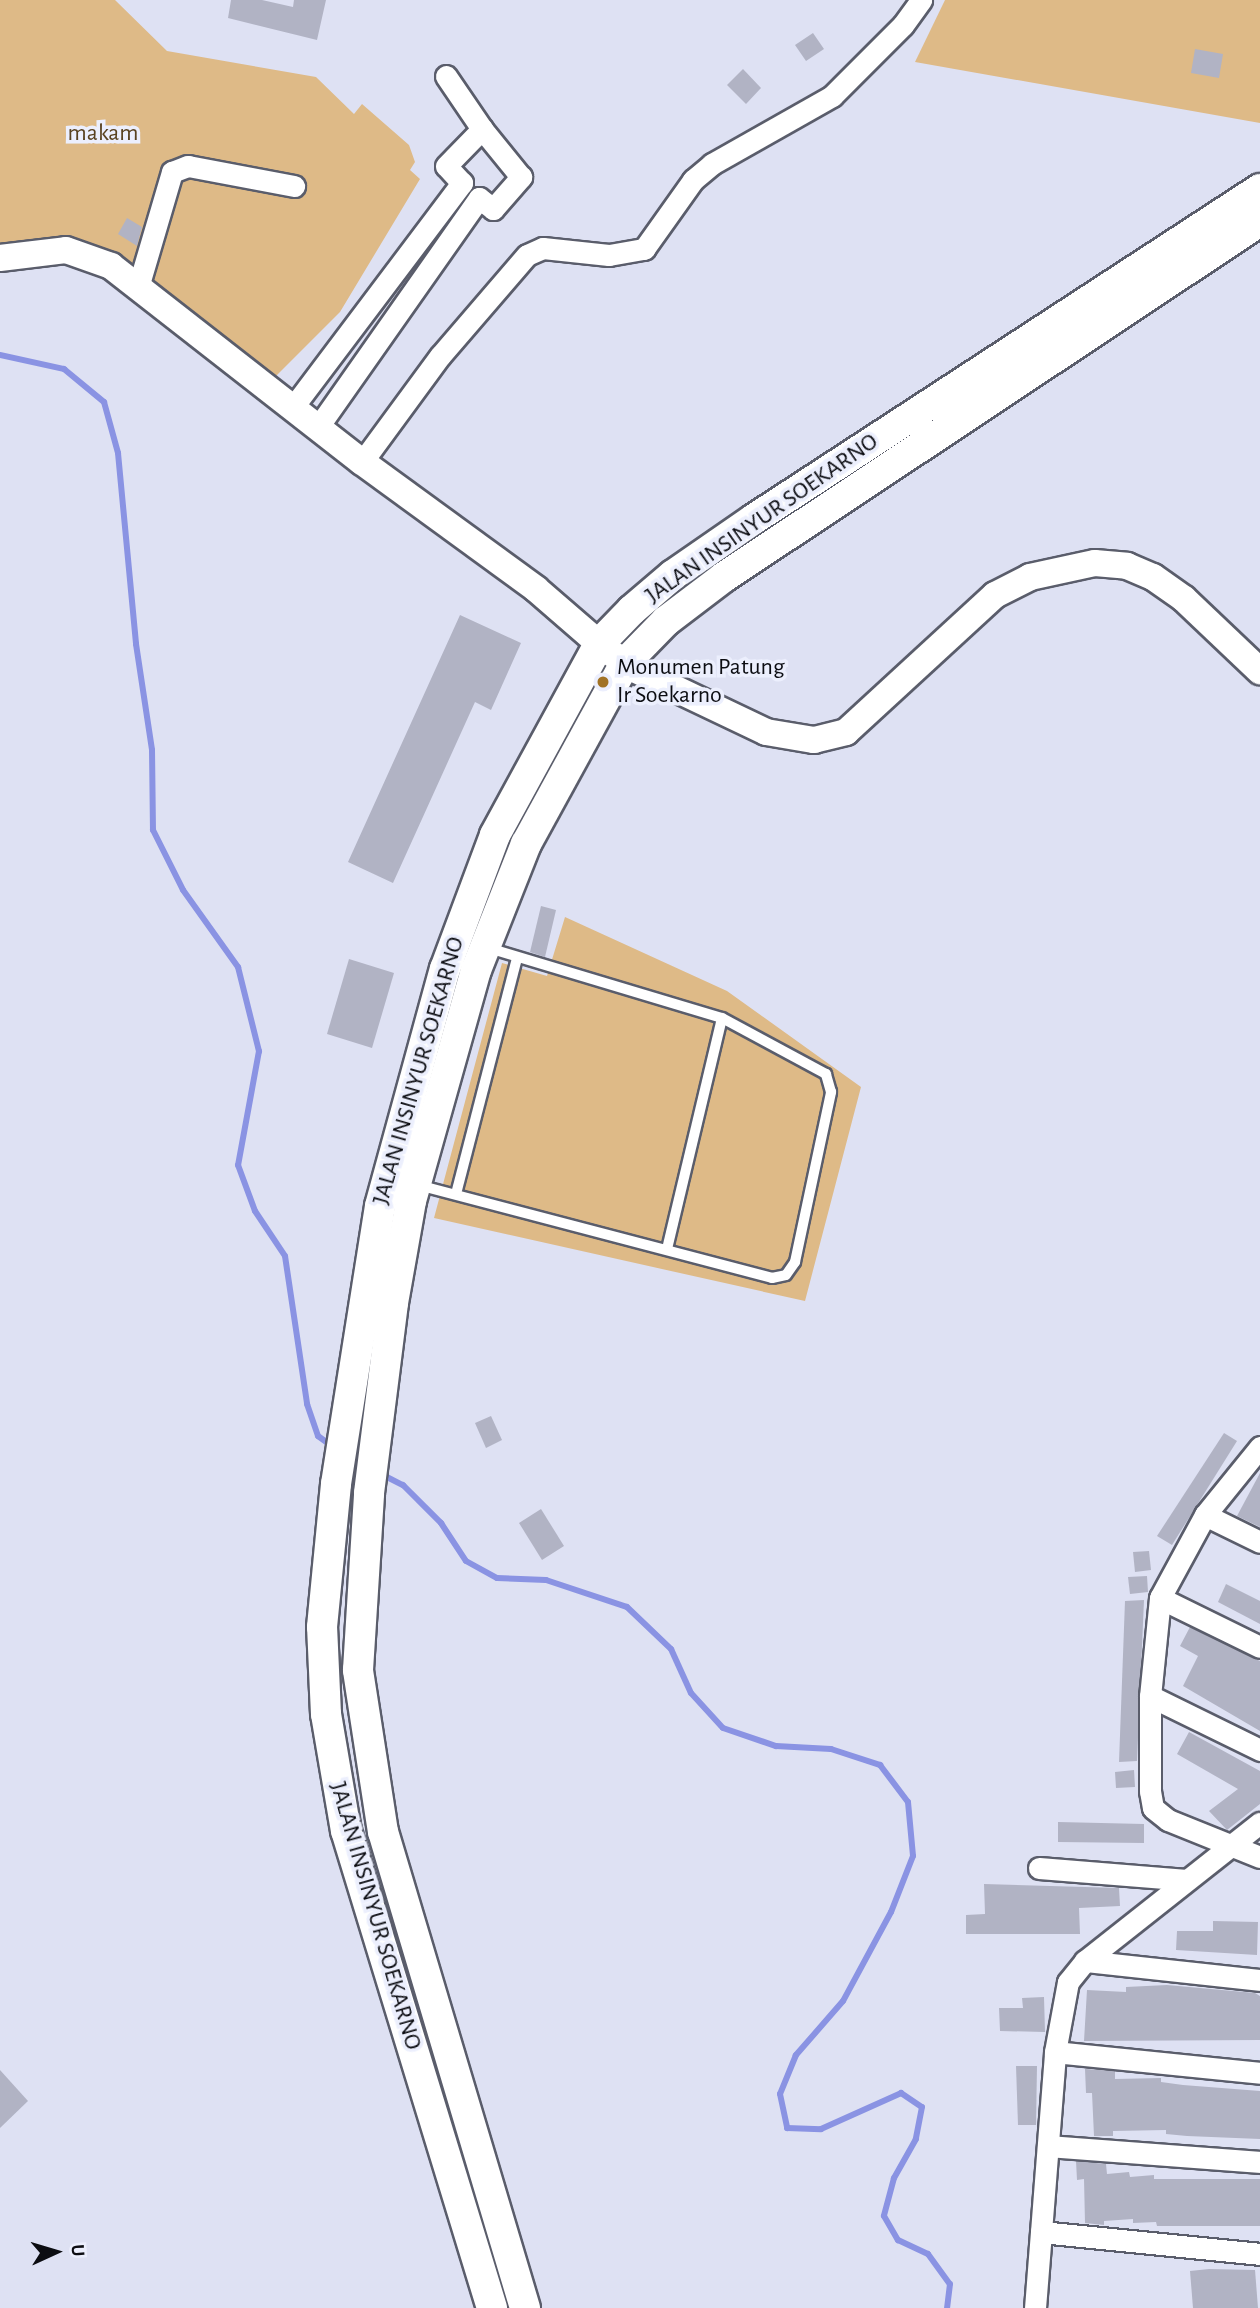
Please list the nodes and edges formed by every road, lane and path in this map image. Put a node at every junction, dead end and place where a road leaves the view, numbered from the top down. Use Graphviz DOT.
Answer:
graph roads {
  1 [pos="920,0"];
  2 [pos="446,76"];
  3 [pos="482,129"];
  4 [pos="462,183"];
  5 [pos="294,186"];
  6 [pos="1260,189"];
  7 [pos="479,198"];
  8 [pos="1260,221"];
  9 [pos="0,258"];
  10 [pos="139,284"];
  11 [pos="293,407"];
  12 [pos="318,426"];
  13 [pos="362,462"];
  14 [pos="599,644"];
  15 [pos="625,663"];
  16 [pos="1260,671"];
  17 [pos="485,947"];
  18 [pos="517,958"];
  19 [pos="722,1018"];
  20 [pos="416,1184"];
  21 [pos="456,1194"];
  22 [pos="667,1249"];
  23 [pos="345,1425"];
  24 [pos="378,1428"];
  25 [pos="1260,1447"];
  26 [pos="1205,1515"];
  27 [pos="1260,1542"];
  28 [pos="1160,1598"];
  29 [pos="1260,1647"];
  30 [pos="1150,1696"];
  31 [pos="1260,1751"];
  32 [pos="1260,1823"];
  33 [pos="1232,1845"];
  34 [pos="1260,1857"];
  35 [pos="1039,1868"];
  36 [pos="1187,1880"];
  37 [pos="1085,1961"];
  38 [pos="1260,1980"];
  39 [pos="1055,2052"];
  40 [pos="1260,2073"];
  41 [pos="1048,2146"];
  42 [pos="1260,2162"];
  43 [pos="1041,2232"];
  44 [pos="1260,2253"];
  45 [pos="492,2308"];
  46 [pos="525,2308"];
  47 [pos="1035,2308"];
  1 -- 13 [label="street"];
  2 -- 3 [label="street"];
  3 -- 4 [label="street"];
  3 -- 7 [label="street"];
  4 -- 7 [label="street"];
  4 -- 11 [label="street"];
  5 -- 10 [label="street"];
  6 -- 14 [label="main road, JALAN INSINYUR SOEKARNO"];
  7 -- 12 [label="street"];
  8 -- 15 [label="main road, JALAN INSINYUR SOEKARNO"];
  9 -- 10 [label="street"];
  10 -- 11 [label="street"];
  11 -- 12 [label="street"];
  12 -- 13 [label="street"];
  13 -- 14 [label="street"];
  14 -- 15 [label="street"];
  14 -- 23 [label="main road, JALAN INSINYUR SOEKARNO"];
  15 -- 16 [label="street"];
  15 -- 17 [label="main road, JALAN INSINYUR SOEKARNO"];
  17 -- 18 [label="lane"];
  17 -- 20 [label="main road, JALAN INSINYUR SOEKARNO"];
  18 -- 19 [label="lane"];
  18 -- 21 [label="lane"];
  19 -- 22 [label="lane"];
  19 -- 22 [label="lane"];
  20 -- 21 [label="lane"];
  20 -- 24 [label="main road, JALAN INSINYUR SOEKARNO"];
  21 -- 22 [label="lane"];
  23 -- 24 [label="main road"];
  23 -- 45 [label="main road, JALAN INSINYUR SOEKARNO"];
  24 -- 46 [label="main road, JALAN INSINYUR SOEKARNO"];
  25 -- 26 [label="street"];
  26 -- 27 [label="street"];
  26 -- 28 [label="street"];
  28 -- 29 [label="street"];
  28 -- 30 [label="street"];
  30 -- 31 [label="street"];
  30 -- 33 [label="street"];
  32 -- 33 [label="street"];
  33 -- 34 [label="street"];
  33 -- 36 [label="street"];
  35 -- 36 [label="street"];
  36 -- 37 [label="street"];
  37 -- 38 [label="street"];
  37 -- 39 [label="street"];
  39 -- 40 [label="street"];
  39 -- 41 [label="street"];
  41 -- 42 [label="street"];
  41 -- 43 [label="street"];
  43 -- 44 [label="street"];
  43 -- 47 [label="street"];
}
